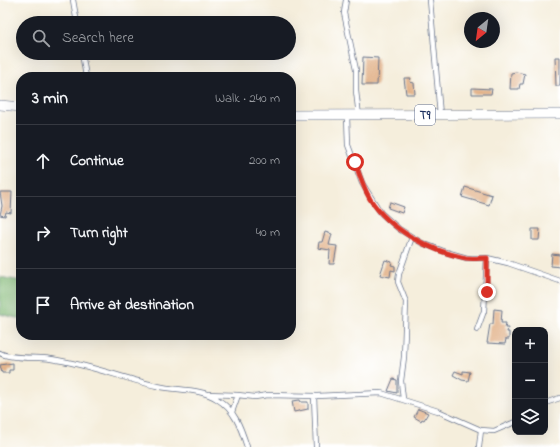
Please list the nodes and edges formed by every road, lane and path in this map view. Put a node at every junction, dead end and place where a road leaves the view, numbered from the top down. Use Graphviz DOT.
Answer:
graph roads {
  1 [pos="73,0"];
  2 [pos="346,0"];
  3 [pos="430,0"];
  4 [pos="76,16"];
  5 [pos="83,60"];
  6 [pos="85,72"];
  7 [pos="0,105"];
  8 [pos="16,107"];
  9 [pos="560,114"];
  10 [pos="296,115"];
  11 [pos="440,115"];
  12 [pos="347,116"];
  13 [pos="359,116"];
  14 [pos="412,237"];
  15 [pos="487,258"];
  16 [pos="560,281"];
  17 [pos="477,330"];
  18 [pos="0,352"];
  19 [pos="2,356"];
  20 [pos="203,394"];
  21 [pos="238,395"];
  22 [pos="314,396"];
  23 [pos="560,398"];
  24 [pos="403,399"];
  25 [pos="548,402"];
  26 [pos="232,412"];
  27 [pos="512,423"];
  28 [pos="481,430"];
  29 [pos="248,447"];
  30 [pos="316,447"];
  31 [pos="479,447"];
  1 -- 4 [label="street"];
  2 -- 13 [label="street"];
  3 -- 11 [label="street"];
  5 -- 6 [label="street"];
  7 -- 8 [label="highway"];
  9 -- 11 [label="highway, T9"];
  10 -- 12 [label="highway, T9"];
  11 -- 13 [label="highway, T9"];
  12 -- 13 [label="highway, T9"];
  12 -- 14 [label="street"];
  14 -- 15 [label="street"];
  14 -- 24 [label="street"];
  15 -- 16 [label="street"];
  15 -- 17 [label="street"];
  18 -- 19 [label="street"];
  19 -- 20 [label="street"];
  20 -- 21 [label="street"];
  20 -- 26 [label="street"];
  21 -- 22 [label="street"];
  21 -- 26 [label="street"];
  22 -- 24 [label="street"];
  22 -- 30 [label="street"];
  23 -- 25 [label="street"];
  24 -- 28 [label="street"];
  26 -- 29 [label="street"];
  27 -- 28 [label="street"];
  28 -- 31 [label="street"];
}
